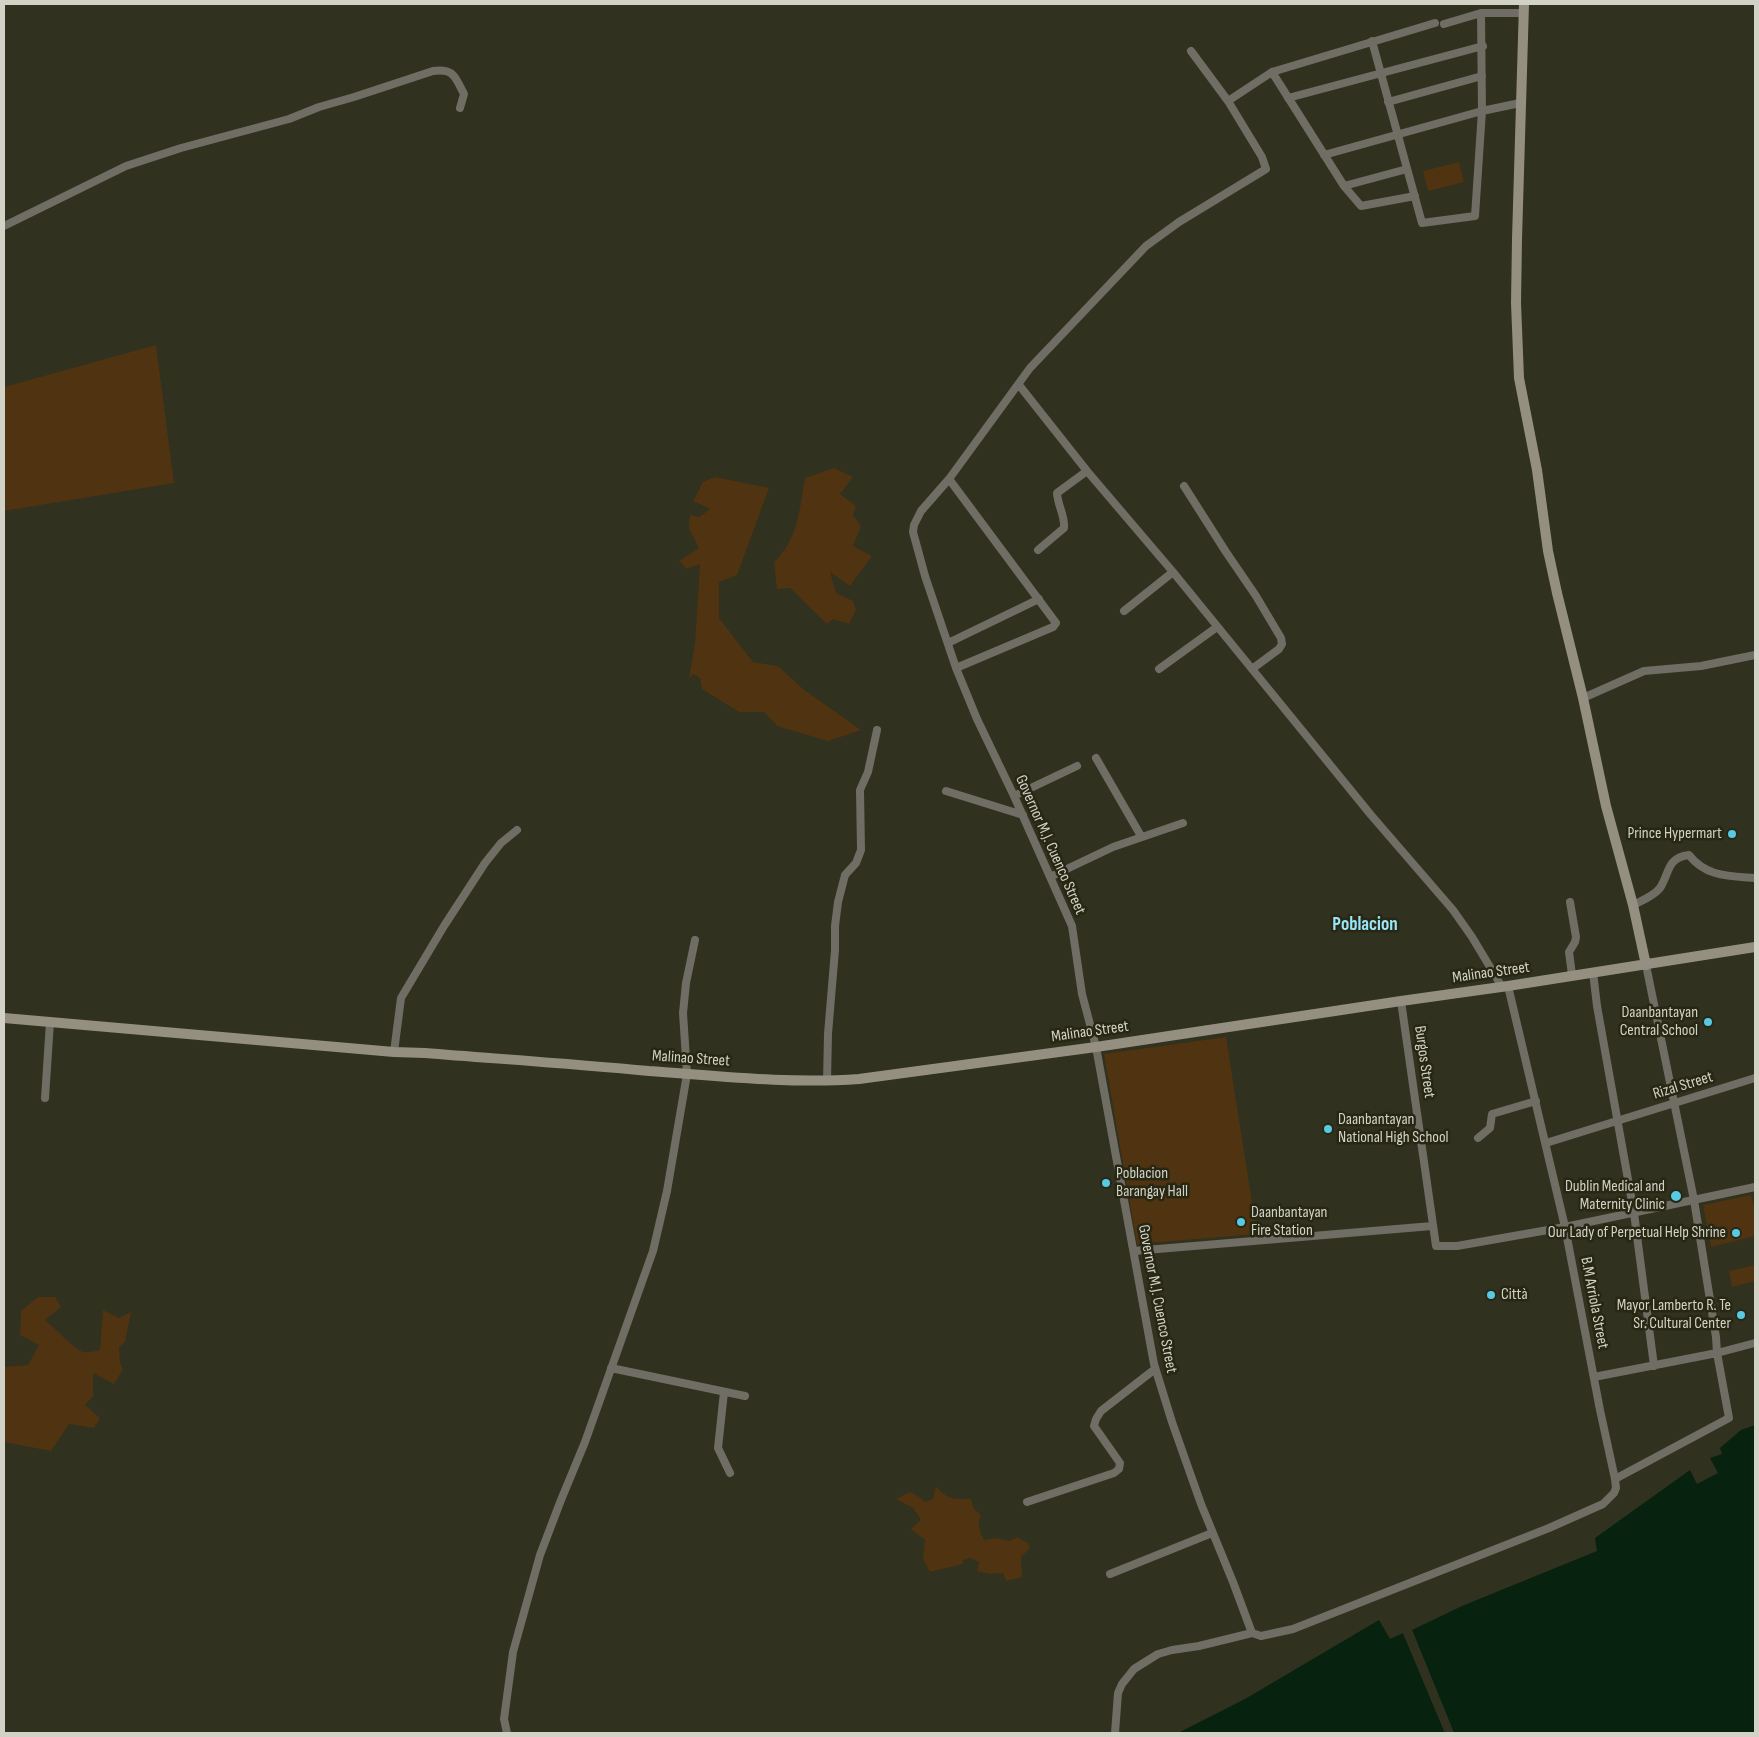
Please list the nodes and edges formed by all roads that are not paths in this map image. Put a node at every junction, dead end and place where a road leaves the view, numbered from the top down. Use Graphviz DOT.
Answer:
graph roads {
  1 [pos="1523,8"];
  2 [pos="1482,13"];
  3 [pos="1435,23"];
  4 [pos="1444,24"];
  5 [pos="1372,41"];
  6 [pos="1483,46"];
  7 [pos="1191,51"];
  8 [pos="1272,72"];
  9 [pos="1379,72"];
  10 [pos="1482,76"];
  11 [pos="1288,98"];
  12 [pos="1228,101"];
  13 [pos="1388,102"];
  14 [pos="1520,103"];
  15 [pos="460,108"];
  16 [pos="1482,111"];
  17 [pos="1398,135"];
  18 [pos="1324,155"];
  19 [pos="1407,169"];
  20 [pos="1344,186"];
  21 [pos="1415,196"];
  22 [pos="4,226"];
  23 [pos="1019,385"];
  24 [pos="1087,472"];
  25 [pos="948,479"];
  26 [pos="1184,486"];
  27 [pos="1038,550"];
  28 [pos="1173,572"];
  29 [pos="1039,599"];
  30 [pos="1124,611"];
  31 [pos="1217,627"];
  32 [pos="948,643"];
  33 [pos="1755,655"];
  34 [pos="956,668"];
  35 [pos="1159,669"];
  36 [pos="1252,669"];
  37 [pos="1583,698"];
  38 [pos="877,730"];
  39 [pos="1096,758"];
  40 [pos="1077,766"];
  41 [pos="946,791"];
  42 [pos="1014,796"];
  43 [pos="1023,815"];
  44 [pos="1183,823"];
  45 [pos="517,830"];
  46 [pos="1141,836"];
  47 [pos="1050,877"];
  48 [pos="1755,878"];
  49 [pos="1570,902"];
  50 [pos="1633,905"];
  51 [pos="695,940"];
  52 [pos="1755,947"];
  53 [pos="1646,965"];
  54 [pos="1593,972"];
  55 [pos="1572,976"];
  56 [pos="1505,987"];
  57 [pos="1401,1001"];
  58 [pos="4,1018"];
  59 [pos="50,1022"];
  60 [pos="1096,1047"];
  61 [pos="394,1052"];
  62 [pos="687,1074"];
  63 [pos="1755,1078"];
  64 [pos="827,1081"];
  65 [pos="45,1098"];
  66 [pos="1536,1101"];
  67 [pos="1673,1103"];
  68 [pos="1618,1120"];
  69 [pos="1478,1138"];
  70 [pos="1546,1143"];
  71 [pos="1755,1187"];
  72 [pos="1694,1200"];
  73 [pos="1634,1213"];
  74 [pos="1432,1226"];
  75 [pos="1565,1227"];
  76 [pos="1134,1251"];
  77 [pos="1755,1343"];
  78 [pos="1717,1353"];
  79 [pos="1654,1366"];
  80 [pos="611,1368"];
  81 [pos="1155,1369"];
  82 [pos="1594,1376"];
  83 [pos="724,1392"];
  84 [pos="745,1396"];
  85 [pos="730,1473"];
  86 [pos="1615,1479"];
  87 [pos="1028,1502"];
  88 [pos="1212,1533"];
  89 [pos="1110,1574"];
  90 [pos="1252,1633"];
  91 [pos="508,1733"];
  92 [pos="1115,1733"];
  1 -- 2 [label="street"];
  1 -- 14 [label="main road"];
  2 -- 4 [label="street"];
  2 -- 6 [label="street"];
  3 -- 5 [label="street"];
  5 -- 8 [label="street"];
  5 -- 9 [label="street"];
  6 -- 9 [label="street"];
  6 -- 10 [label="street"];
  7 -- 12 [label="street"];
  8 -- 11 [label="street"];
  8 -- 12 [label="street"];
  9 -- 11 [label="street"];
  9 -- 13 [label="street"];
  10 -- 13 [label="street"];
  10 -- 16 [label="street"];
  11 -- 18 [label="street"];
  12 -- 23 [label="street"];
  13 -- 17 [label="street"];
  14 -- 16 [label="street"];
  14 -- 37 [label="main road"];
  15 -- 22 [label="street"];
  16 -- 17 [label="street"];
  16 -- 21 [label="street"];
  17 -- 18 [label="street"];
  17 -- 19 [label="street"];
  18 -- 20 [label="street"];
  19 -- 20 [label="street"];
  19 -- 21 [label="street"];
  20 -- 21 [label="street"];
  23 -- 24 [label="street, B.M Arriola Street"];
  23 -- 25 [label="street"];
  24 -- 27 [label="street"];
  24 -- 28 [label="street, B.M Arriola Street"];
  25 -- 29 [label="street"];
  25 -- 32 [label="street, Governor M.J. Cuenco Street"];
  26 -- 36 [label="street"];
  28 -- 30 [label="street"];
  28 -- 31 [label="street, B.M Arriola Street"];
  29 -- 32 [label="street"];
  29 -- 34 [label="street"];
  31 -- 35 [label="street"];
  31 -- 36 [label="street, B.M Arriola Street"];
  32 -- 34 [label="street, Governor M.J. Cuenco Street"];
  33 -- 37 [label="street"];
  34 -- 42 [label="street, Governor M.J. Cuenco Street"];
  36 -- 56 [label="street, B.M Arriola Street"];
  37 -- 50 [label="main road"];
  38 -- 64 [label="street"];
  39 -- 46 [label="street"];
  40 -- 42 [label="street"];
  41 -- 43 [label="street"];
  42 -- 43 [label="street, Governor M.J. Cuenco Street"];
  43 -- 47 [label="street, Governor M.J. Cuenco Street"];
  44 -- 46 [label="street"];
  45 -- 61 [label="street"];
  46 -- 47 [label="street"];
  47 -- 60 [label="street, Governor M.J. Cuenco Street"];
  48 -- 50 [label="street"];
  49 -- 55 [label="street"];
  50 -- 53 [label="main road"];
  51 -- 62 [label="street"];
  52 -- 53 [label="main road, Malinao Street"];
  53 -- 54 [label="main road, Malinao Street"];
  53 -- 67 [label="street"];
  54 -- 55 [label="main road, Malinao Street"];
  54 -- 68 [label="street"];
  55 -- 56 [label="main road, Malinao Street"];
  56 -- 57 [label="main road, Malinao Street"];
  56 -- 66 [label="street, B.M Arriola Street"];
  57 -- 60 [label="main road, Malinao Street"];
  57 -- 74 [label="street, Burgos Street"];
  58 -- 59 [label="main road, Malinao Street"];
  59 -- 61 [label="main road, Malinao Street"];
  59 -- 65 [label="street"];
  60 -- 64 [label="main road, Malinao Street"];
  60 -- 76 [label="street, Governor M.J. Cuenco Street"];
  61 -- 62 [label="main road, Malinao Street"];
  62 -- 64 [label="main road, Malinao Street"];
  62 -- 80 [label="street"];
  63 -- 67 [label="street, Rizal Street"];
  66 -- 69 [label="street"];
  66 -- 70 [label="street, B.M Arriola Street"];
  67 -- 68 [label="street, Rizal Street"];
  67 -- 72 [label="street"];
  68 -- 70 [label="street, Rizal Street"];
  68 -- 73 [label="street"];
  70 -- 75 [label="street, B.M Arriola Street"];
  71 -- 72 [label="street"];
  72 -- 73 [label="street"];
  72 -- 78 [label="street"];
  73 -- 75 [label="street"];
  73 -- 79 [label="street"];
  74 -- 75 [label="street, Burgos Street"];
  74 -- 76 [label="street"];
  75 -- 82 [label="street, B.M Arriola Street"];
  76 -- 81 [label="street, Governor M.J. Cuenco Street"];
  77 -- 78 [label="street"];
  78 -- 79 [label="street"];
  78 -- 86 [label="street"];
  79 -- 82 [label="street"];
  80 -- 83 [label="street"];
  80 -- 91 [label="street"];
  81 -- 87 [label="street"];
  81 -- 88 [label="street, Governor M.J. Cuenco Street"];
  82 -- 86 [label="street, B.M Arriola Street"];
  83 -- 84 [label="street"];
  83 -- 85 [label="street"];
  86 -- 90 [label="street"];
  88 -- 89 [label="street"];
  88 -- 90 [label="street, Governor M.J. Cuenco Street"];
  90 -- 92 [label="street"];
}
